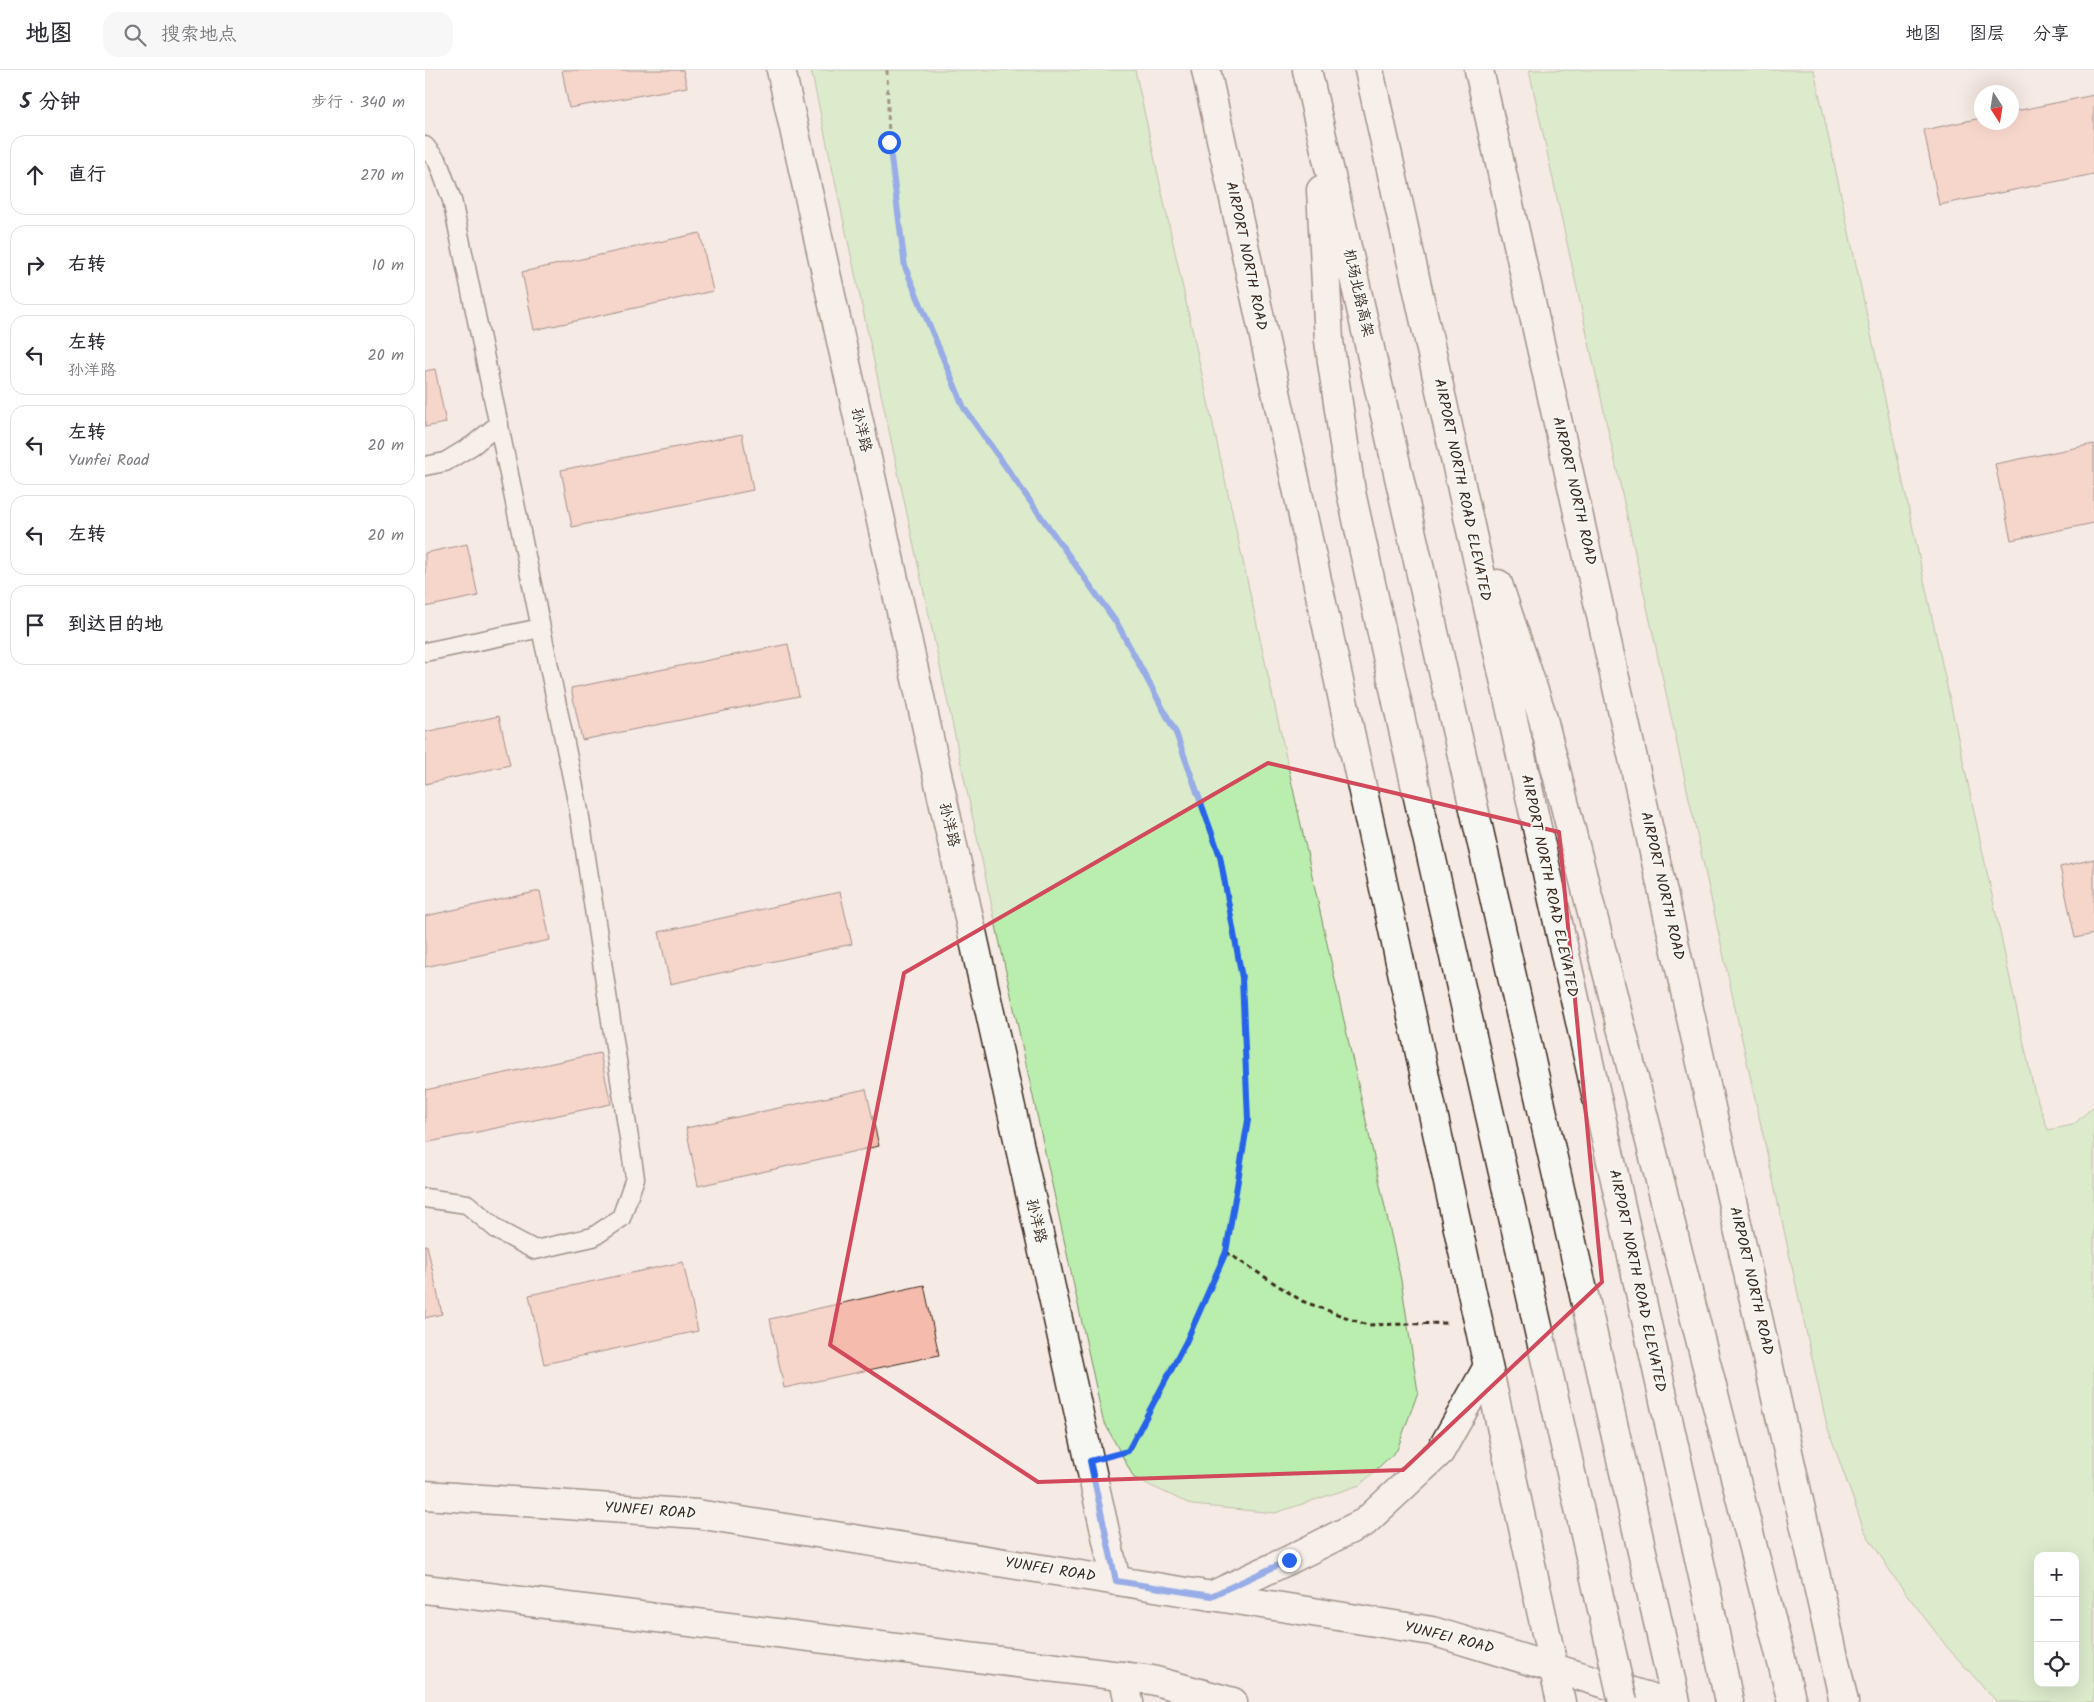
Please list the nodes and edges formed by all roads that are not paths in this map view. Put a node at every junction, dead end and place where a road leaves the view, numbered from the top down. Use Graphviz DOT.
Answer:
graph roads {
  1 [pos="781,70"];
  2 [pos="1206,70"];
  3 [pos="1307,70"];
  4 [pos="1369,70"];
  5 [pos="1479,70"];
  6 [pos="1317,113"];
  7 [pos="425,146"];
  8 [pos="499,424"];
  9 [pos="1454,455"];
  10 [pos="425,466"];
  11 [pos="541,628"];
  12 [pos="425,652"];
  13 [pos="425,1198"];
  14 [pos="1487,1368"];
  15 [pos="425,1495"];
  16 [pos="1116,1581"];
  17 [pos="425,1588"];
  18 [pos="1211,1596"];
  19 [pos="1553,1667"];
  20 [pos="1123,1676"];
  21 [pos="1129,1702"];
  22 [pos="1233,1702"];
  23 [pos="1561,1702"];
  24 [pos="1623,1702"];
  25 [pos="1665,1702"];
  26 [pos="1676,1702"];
  27 [pos="1729,1702"];
  28 [pos="1792,1702"];
  29 [pos="1844,1702"];
  1 -- 16 [label="main road, 孙洋路"];
  2 -- 14 [label="main road, AIRPORT NORTH ROAD"];
  3 -- 6 [label="main road"];
  4 -- 9 [label="main road, AIRPORT NORTH ROAD ELEVATED"];
  5 -- 29 [label="main road, AIRPORT NORTH ROAD"];
  6 -- 24 [label="main road, bridge"];
  6 -- 26 [label="main road, 机场北路高架"];
  7 -- 8 [label="lane"];
  8 -- 10 [label="lane"];
  8 -- 11 [label="lane"];
  9 -- 27 [label="main road, AIRPORT NORTH ROAD ELEVATED"];
  9 -- 28 [label="main road"];
  11 -- 12 [label="lane"];
  11 -- 13 [label="lane"];
  14 -- 18 [label="main road"];
  14 -- 19 [label="main road, AIRPORT NORTH ROAD"];
  15 -- 16 [label="main road, YUNFEI ROAD"];
  16 -- 18 [label="main road, YUNFEI ROAD"];
  17 -- 20 [label="main road"];
  18 -- 19 [label="main road, YUNFEI ROAD"];
  19 -- 23 [label="main road, AIRPORT NORTH ROAD"];
  19 -- 25 [label="main road, YUNFEI ROAD"];
  20 -- 21 [label="main road"];
  20 -- 22 [label="main road"];
}
